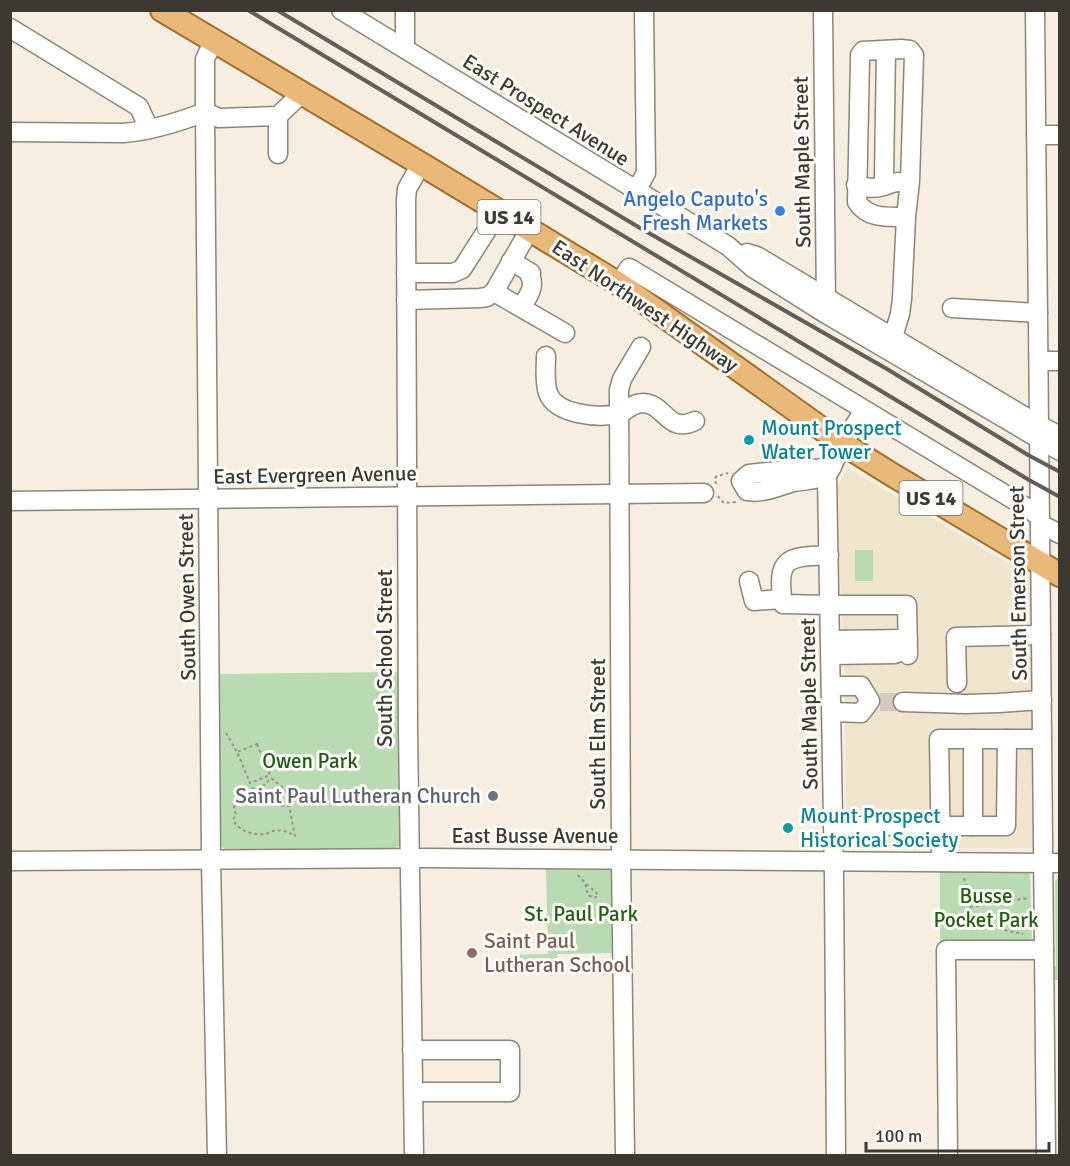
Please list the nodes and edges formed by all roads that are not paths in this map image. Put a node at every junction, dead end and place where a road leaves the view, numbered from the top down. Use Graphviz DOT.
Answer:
graph roads {
  1 [pos="162,10"];
  2 [pos="341,10"];
  3 [pos="405,10"];
  4 [pos="644,10"];
  5 [pos="823,10"];
  6 [pos="1035,10"];
  7 [pos="10,28"];
  8 [pos="214,40"];
  9 [pos="405,49"];
  10 [pos="886,50"];
  11 [pos="302,93"];
  12 [pos="205,112"];
  13 [pos="278,116"];
  14 [pos="149,129"];
  15 [pos="10,132"];
  16 [pos="1036,135"];
  17 [pos="1059,135"];
  18 [pos="278,154"];
  19 [pos="421,164"];
  20 [pos="895,180"];
  21 [pos="856,185"];
  22 [pos="825,190"];
  23 [pos="636,191"];
  24 [pos="499,211"];
  25 [pos="906,217"];
  26 [pos="530,229"];
  27 [pos="511,261"];
  28 [pos="406,273"];
  29 [pos="619,284"];
  30 [pos="494,292"];
  31 [pos="406,300"];
  32 [pos="826,305"];
  33 [pos="952,308"];
  34 [pos="525,309"];
  35 [pos="1038,313"];
  36 [pos="565,333"];
  37 [pos="893,338"];
  38 [pos="641,347"];
  39 [pos="546,356"];
  40 [pos="1039,360"];
  41 [pos="1059,361"];
  42 [pos="864,410"];
  43 [pos="620,414"];
  44 [pos="695,421"];
  45 [pos="1039,433"];
  46 [pos="1059,436"];
  47 [pos="843,444"];
  48 [pos="1059,451"];
  49 [pos="620,493"];
  50 [pos="704,493"];
  51 [pos="407,497"];
  52 [pos="208,499"];
  53 [pos="10,501"];
  54 [pos="1040,520"];
  55 [pos="1059,534"];
  56 [pos="829,555"];
  57 [pos="1050,570"];
  58 [pos="749,581"];
  59 [pos="782,599"];
  60 [pos="830,606"];
  61 [pos="1041,635"];
  62 [pos="831,648"];
  63 [pos="957,683"];
  64 [pos="831,686"];
  65 [pos="903,702"];
  66 [pos="1048,705"];
  67 [pos="832,712"];
  68 [pos="973,739"];
  69 [pos="1007,739"];
  70 [pos="1042,739"];
  71 [pos="833,826"];
  72 [pos="940,826"];
  73 [pos="973,826"];
  74 [pos="410,858"];
  75 [pos="621,859"];
  76 [pos="211,860"];
  77 [pos="10,861"];
  78 [pos="834,861"];
  79 [pos="941,862"];
  80 [pos="1052,863"];
  81 [pos="1044,950"];
  82 [pos="1052,988"];
  83 [pos="1052,1031"];
  84 [pos="412,1050"];
  85 [pos="414,1092"];
  86 [pos="216,1155"];
  87 [pos="414,1155"];
  88 [pos="625,1155"];
  89 [pos="836,1155"];
  90 [pos="948,1155"];
  91 [pos="1046,1155"];
  1 -- 8 [label="main road, East Northwest Highway / US 14"];
  2 -- 9 [label="street, East Prospect Avenue"];
  3 -- 9 [label="street"];
  4 -- 23 [label="street"];
  5 -- 22 [label="street, South Maple Street"];
  6 -- 16 [label="street, South Emerson Street"];
  7 -- 14 [label="street"];
  8 -- 11 [label="main road, East Northwest Highway / US 14"];
  8 -- 12 [label="street, South Owen Street"];
  9 -- 23 [label="street, East Prospect Avenue"];
  10 -- 20 [label="street"];
  10 -- 20 [label="street"];
  10 -- 21 [label="street"];
  11 -- 13 [label="street"];
  11 -- 19 [label="main road, East Northwest Highway / US 14"];
  12 -- 13 [label="street"];
  12 -- 14 [label="street"];
  12 -- 52 [label="street, South Owen Street"];
  13 -- 18 [label="street"];
  14 -- 15 [label="street"];
  16 -- 17 [label="street"];
  16 -- 35 [label="street, South Emerson Street"];
  19 -- 24 [label="main road, East Northwest Highway / US 14"];
  19 -- 28 [label="street, South School Street"];
  20 -- 21 [label="street"];
  20 -- 25 [label="street"];
  21 -- 22 [label="street"];
  21 -- 25 [label="street"];
  22 -- 32 [label="street, South Maple Street"];
  23 -- 32 [label="street, East Prospect Avenue"];
  24 -- 26 [label="main road, East Northwest Highway / US 14"];
  24 -- 28 [label="street"];
  25 -- 37 [label="street"];
  26 -- 27 [label="street"];
  26 -- 29 [label="main road, East Northwest Highway / US 14"];
  27 -- 30 [label="street"];
  27 -- 34 [label="street"];
  28 -- 31 [label="street, South School Street"];
  29 -- 42 [label="street"];
  29 -- 47 [label="main road, East Northwest Highway / US 14"];
  30 -- 31 [label="street"];
  30 -- 34 [label="street"];
  31 -- 51 [label="street, South School Street"];
  32 -- 37 [label="street, East Prospect Avenue"];
  32 -- 45 [label="street, East Prospect Avenue"];
  33 -- 35 [label="street"];
  34 -- 36 [label="street"];
  35 -- 40 [label="street, South Emerson Street"];
  37 -- 45 [label="street, East Prospect Avenue"];
  38 -- 43 [label="street, South Elm Street"];
  39 -- 43 [label="street"];
  40 -- 41 [label="street"];
  40 -- 45 [label="street, South Emerson Street"];
  42 -- 47 [label="street"];
  42 -- 54 [label="street"];
  43 -- 44 [label="street"];
  43 -- 49 [label="street, South Elm Street"];
  45 -- 46 [label="street, East Prospect Avenue"];
  45 -- 48 [label="street, East Prospect Avenue"];
  45 -- 54 [label="street, South Emerson Street"];
  47 -- 56 [label="street, South Maple Street"];
  47 -- 57 [label="main road, East Northwest Highway / US 14"];
  49 -- 50 [label="street, East Evergreen Avenue"];
  49 -- 51 [label="street, East Evergreen Avenue"];
  49 -- 75 [label="street, South Elm Street"];
  51 -- 52 [label="street, East Evergreen Avenue"];
  51 -- 74 [label="street, South School Street"];
  52 -- 53 [label="street, East Evergreen Avenue"];
  52 -- 76 [label="street, South Owen Street"];
  54 -- 55 [label="street"];
  54 -- 57 [label="street, South Emerson Street"];
  56 -- 59 [label="street"];
  56 -- 60 [label="street, South Maple Street"];
  57 -- 61 [label="street, South Emerson Street"];
  58 -- 59 [label="street"];
  59 -- 60 [label="street"];
  60 -- 62 [label="street, South Maple Street"];
  60 -- 62 [label="street"];
  61 -- 63 [label="street"];
  61 -- 66 [label="street, South Emerson Street"];
  62 -- 64 [label="street, South Maple Street"];
  64 -- 67 [label="street, South Maple Street"];
  64 -- 67 [label="street"];
  65 -- 66 [label="street"];
  66 -- 70 [label="street, South Emerson Street"];
  67 -- 71 [label="street, South Maple Street"];
  68 -- 69 [label="street"];
  68 -- 72 [label="street"];
  68 -- 73 [label="street"];
  69 -- 70 [label="street"];
  69 -- 73 [label="street"];
  70 -- 80 [label="street, South Emerson Street"];
  71 -- 72 [label="street"];
  71 -- 78 [label="street, South Maple Street"];
  72 -- 73 [label="street"];
  72 -- 79 [label="street"];
  74 -- 75 [label="street, East Busse Avenue"];
  74 -- 76 [label="street, East Busse Avenue"];
  74 -- 84 [label="street, South School Street"];
  75 -- 78 [label="street, East Busse Avenue"];
  75 -- 88 [label="street, South Elm Street"];
  76 -- 77 [label="street, East Busse Avenue"];
  76 -- 86 [label="street, South Owen Street"];
  78 -- 79 [label="street, East Busse Avenue"];
  78 -- 89 [label="street, South Maple Street"];
  79 -- 80 [label="street, East Busse Avenue"];
  80 -- 81 [label="street, South Emerson Street"];
  81 -- 82 [label="street, South Emerson Street"];
  81 -- 90 [label="street"];
  82 -- 83 [label="street, South Emerson Street"];
  83 -- 91 [label="street, South Emerson Street"];
  84 -- 85 [label="street, South School Street"];
  84 -- 85 [label="street"];
  85 -- 87 [label="street, South School Street"];
}
